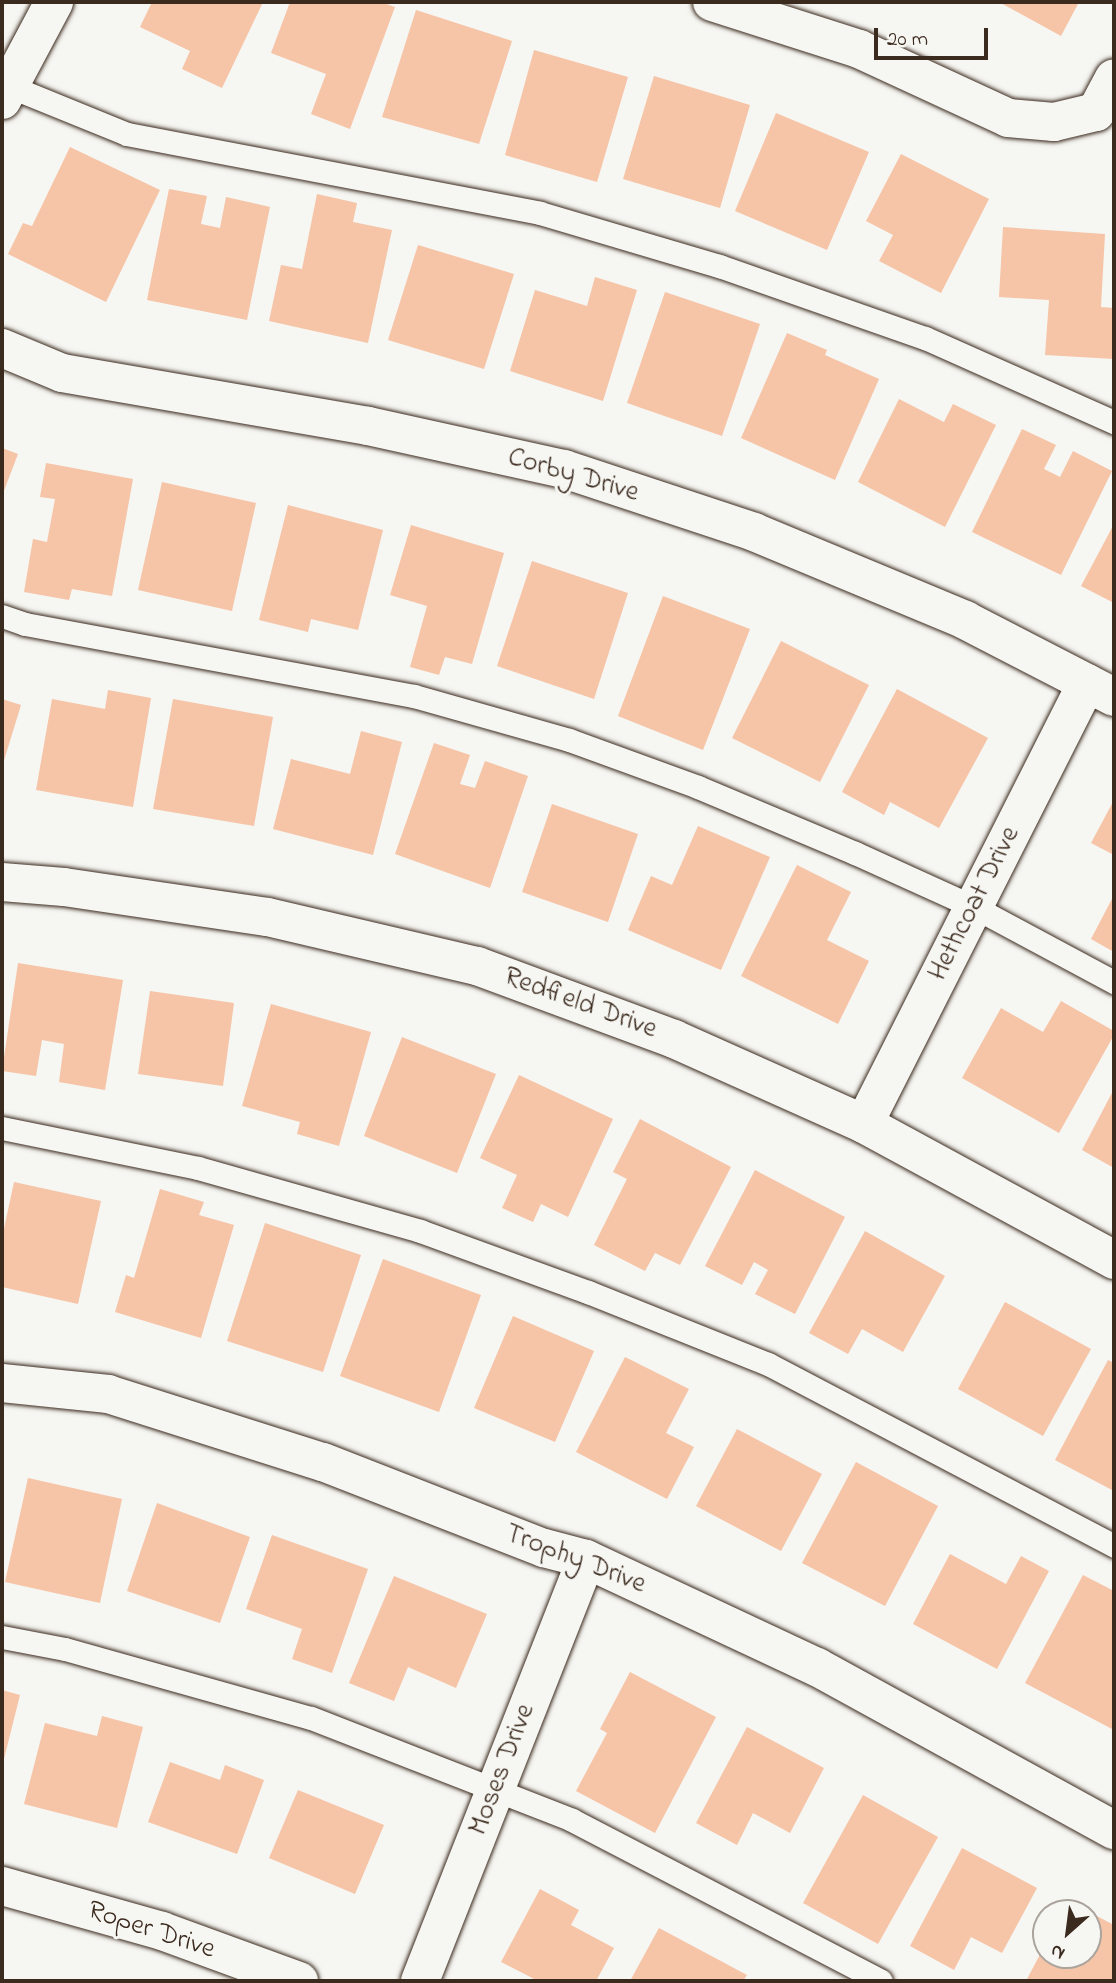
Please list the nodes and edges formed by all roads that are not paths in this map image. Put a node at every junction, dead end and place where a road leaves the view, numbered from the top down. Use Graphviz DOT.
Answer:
graph roads {
  1 [pos="54,2"];
  2 [pos="712,2"];
  3 [pos="1114,78"];
  4 [pos="6,85"];
  5 [pos="2,348"];
  6 [pos="1114,422"];
  7 [pos="2,616"];
  8 [pos="1100,690"];
  9 [pos="2,882"];
  10 [pos="974,907"];
  11 [pos="1114,982"];
  12 [pos="864,1124"];
  13 [pos="2,1128"];
  14 [pos="1114,1260"];
  15 [pos="2,1382"];
  16 [pos="1114,1546"];
  17 [pos="586,1559"];
  18 [pos="2,1637"];
  19 [pos="495,1792"];
  20 [pos="1114,1830"];
  21 [pos="2,1886"];
  22 [pos="299,1981"];
  23 [pos="420,1981"];
  24 [pos="881,1981"];
  1 -- 4 [label="street"];
  2 -- 3 [label="street"];
  4 -- 6 [label="lane"];
  5 -- 8 [label="street, Corby Drive"];
  7 -- 10 [label="lane"];
  8 -- 10 [label="street, Hethcoat Drive"];
  9 -- 12 [label="street, Redfield Drive"];
  10 -- 11 [label="lane"];
  10 -- 12 [label="street, Hethcoat Drive"];
  12 -- 14 [label="street, Redfield Drive"];
  13 -- 16 [label="lane"];
  15 -- 17 [label="street, Trophy Drive"];
  17 -- 19 [label="street, Moses Drive"];
  17 -- 20 [label="street, Trophy Drive"];
  18 -- 19 [label="lane"];
  19 -- 23 [label="street, Moses Drive"];
  19 -- 24 [label="lane"];
  21 -- 22 [label="street, Roper Drive"];
}
